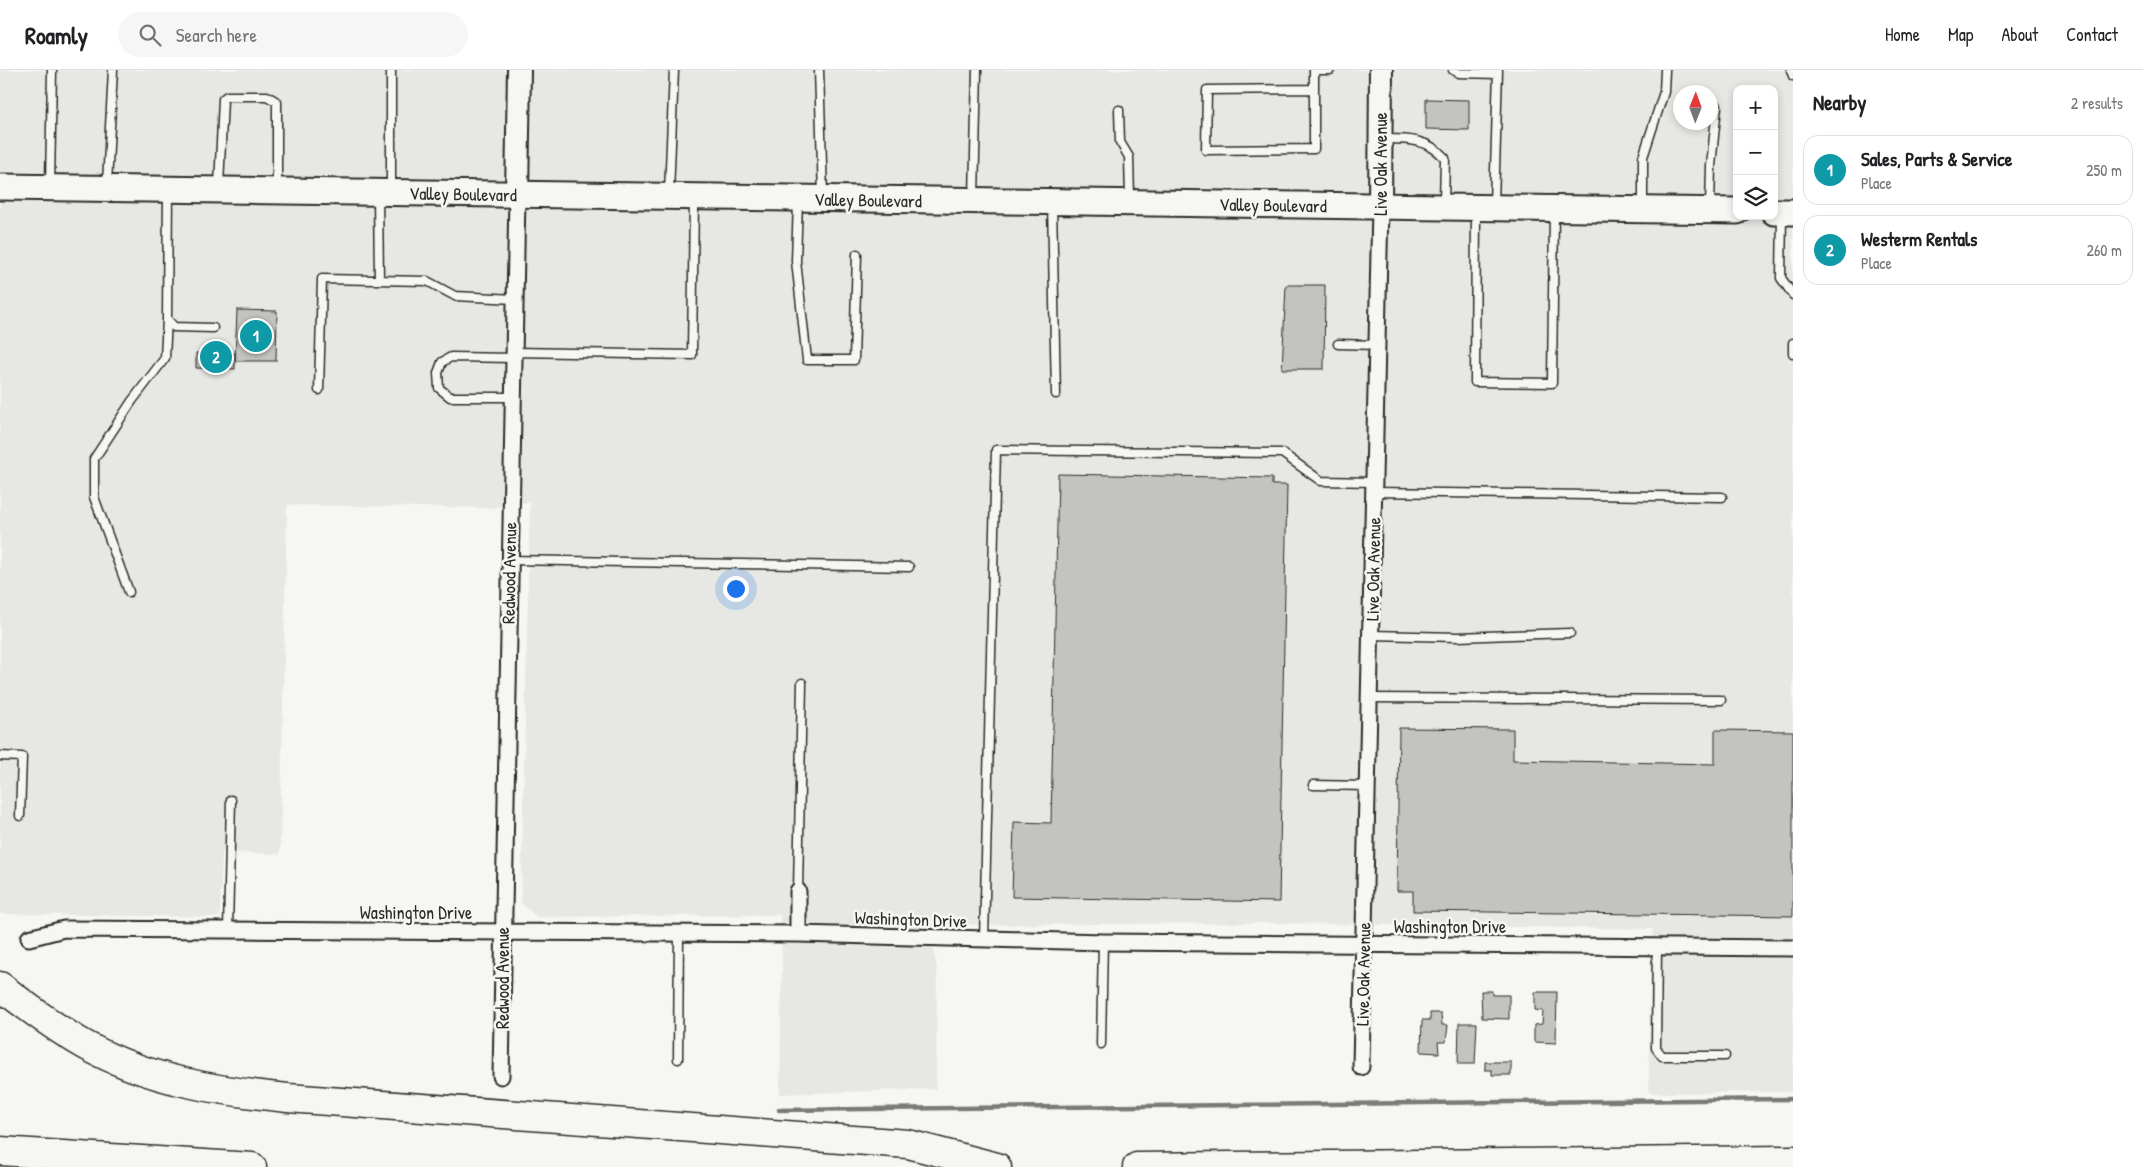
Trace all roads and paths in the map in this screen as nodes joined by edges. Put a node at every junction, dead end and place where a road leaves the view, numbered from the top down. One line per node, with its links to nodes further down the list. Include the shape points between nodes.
1 (52, 70): 21 (lane)
2 (113, 70): 22 (lane)
3 (391, 70): 26 (lane, via 391,144)
4 (520, 70): 27 (street, Redwood Avenue)
5 (674, 70): 28 (lane)
6 (819, 70): 31 (lane)
7 (977, 70): 32 (lane)
8 (1330, 70): 16 (lane, via 1314,70)
9 (1374, 70): 10 (lane)
10 (1380, 70): 19 (street, Live Oak Avenue)
11 (1453, 70): 14 (lane, via 1459,73)
12 (1665, 70): 39 (lane, via 1664,92 1643,157)
13 (1791, 70): 15 (lane)
14 (1498, 72): 37 (lane)
15 (1793, 76)
16 (1314, 89): 16 (lane, via 1314,149 1206,150 1207,90)
17 (1119, 110): 34 (lane, via 1120,142 1129,157)
18 (1714, 130): 40 (lane)
19 (1381, 139): 35 (street, Live Oak Avenue); 36 (lane, via 1407,138 1425,142 1438,150 1444,158)
20 (0, 187): 21 (main road, Valley Boulevard)
21 (50, 188): 22 (main road, Valley Boulevard)
22 (107, 189): 23 (main road, Valley Boulevard)
23 (168, 190): 24 (main road, Valley Boulevard); 47 (lane)
24 (218, 190): 25 (main road, Valley Boulevard); 25 (lane, via 223,99 227,96 267,96 277,102)
25 (277, 191): 26 (main road, Valley Boulevard)
26 (384, 193): 27 (main road, Valley Boulevard); 44 (lane)
27 (517, 195): 28 (main road, Valley Boulevard); 46 (street, Redwood Avenue)
28 (669, 197): 29 (main road, Valley Boulevard)
29 (694, 198): 30 (main road, Valley Boulevard); 53 (lane, via 692,355)
30 (798, 199): 31 (main road, Valley Boulevard); 43 (lane, via 796,261 807,360 854,360)
31 (823, 199): 32 (main road, Valley Boulevard)
32 (974, 201): 33 (main road, Valley Boulevard)
33 (1052, 202): 34 (main road, Valley Boulevard); 55 (lane)
34 (1130, 204): 35 (main road, Valley Boulevard)
35 (1380, 206): 36 (main road, Valley Boulevard); 51 (street, Live Oak Avenue)
36 (1444, 207): 37 (main road, Valley Boulevard)
37 (1485, 208): 38 (main road, Valley Boulevard); 38 (lane, via 1475,382 1552,383)
38 (1554, 209): 39 (main road, Valley Boulevard)
39 (1643, 209): 40 (main road, Valley Boulevard)
40 (1710, 211): 41 (main road, Valley Boulevard)
41 (1733, 211)
42 (1783, 212): 45 (lane, via 1781,278)
43 (858, 254)
44 (379, 280): 46 (lane, via 427,281 455,296); 54 (lane, via 322,279)
45 (1793, 295)
46 (515, 299): 53 (street, Redwood Avenue)
47 (167, 319): 48 (lane, via 174,327); 61 (lane, via 165,358 94,459 94,496)
48 (213, 328)
49 (1793, 343): 52 (lane)
50 (1338, 344): 51 (lane)
51 (1377, 345): 57 (street, Live Oak Avenue)
52 (1793, 353)
53 (514, 355): 56 (street, Redwood Avenue); 56 (lane, via 451,357 442,362 438,373 439,388 450,397)
54 (320, 390)
55 (1056, 394)
56 (513, 398): 59 (street, Redwood Avenue)
57 (1374, 487): 58 (lane); 63 (street, Live Oak Avenue); 78 (lane, via 1321,481 1282,453 996,450)
58 (1722, 497)
59 (509, 560): 60 (lane); 74 (street, Redwood Avenue)
60 (909, 567)
61 (129, 592)
62 (1570, 633): 63 (lane, via 1458,637)
63 (1372, 635): 65 (street, Live Oak Avenue)
64 (802, 683): 72 (lane)
65 (1370, 698): 66 (lane); 69 (street, Live Oak Avenue)
66 (1721, 700)
67 (0, 756): 71 (lane, via 22,758)
68 (1313, 785): 69 (lane)
69 (1367, 786): 80 (street, Live Oak Avenue)
70 (231, 800): 73 (lane)
71 (20, 816)
72 (798, 890): 76 (street)
73 (228, 930): 74 (street, Washington Drive); 77 (street, Washington Drive, via 64,929)
74 (502, 931): 75 (street, Washington Drive); 88 (street, Redwood Avenue)
75 (679, 933): 76 (street, Washington Drive); 86 (lane)
76 (798, 934): 78 (street, Washington Drive)
77 (29, 938)
78 (984, 940): 79 (street, Washington Drive)
79 (1103, 942): 80 (street, Washington Drive); 84 (lane)
80 (1364, 945): 81 (street, Washington Drive); 87 (street, Live Oak Avenue)
81 (1657, 946): 82 (street, Washington Drive); 85 (lane, via 1658,1053 1662,1056)
82 (1793, 948)
83 (0, 986): 92 (highway, via 59,1029 109,1057 149,1073 209,1089 288,1098 908,1144)
84 (1101, 1044)
85 (1725, 1056)
86 (678, 1059)
87 (1361, 1067)
88 (501, 1076)
89 (0, 1151): 91 (highway)
90 (1793, 1160): 93 (highway)
91 (252, 1167)
92 (997, 1167)
93 (1137, 1167)

